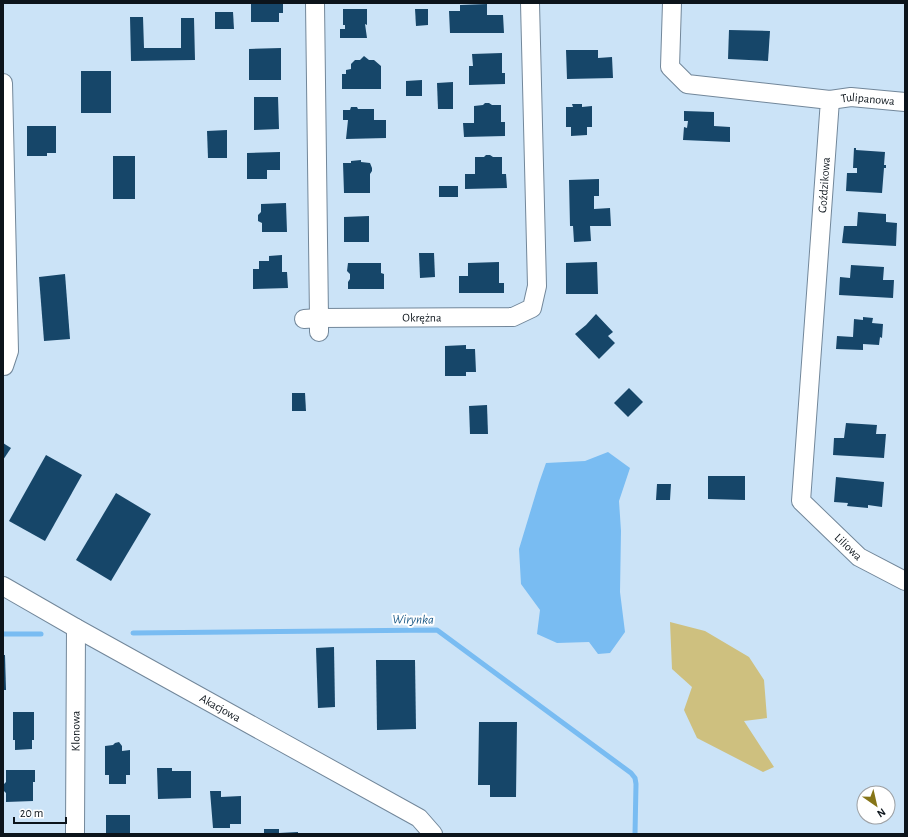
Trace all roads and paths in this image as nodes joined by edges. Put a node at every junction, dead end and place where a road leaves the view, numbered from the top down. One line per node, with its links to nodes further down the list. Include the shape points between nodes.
1 (315, 3): 2 (street, Okrężna, via 314,323 513,317 532,308 537,286)
2 (530, 3)
3 (672, 3): 5 (street, via 670,67 687,84)
4 (3, 83): 7 (street, via 9,351)
5 (830, 100): 6 (street, Tulipanowa, via 851,97); 8 (street, Goździkowa)
6 (905, 102)
7 (3, 366)
8 (801, 501): 9 (street, Liliowa, via 859,557)
9 (905, 581)
10 (3, 586): 11 (street, Akacjowa)
11 (76, 628): 12 (street, Klonowa); 13 (street, Akacjowa, via 419,818)
12 (75, 834)
13 (433, 834)

